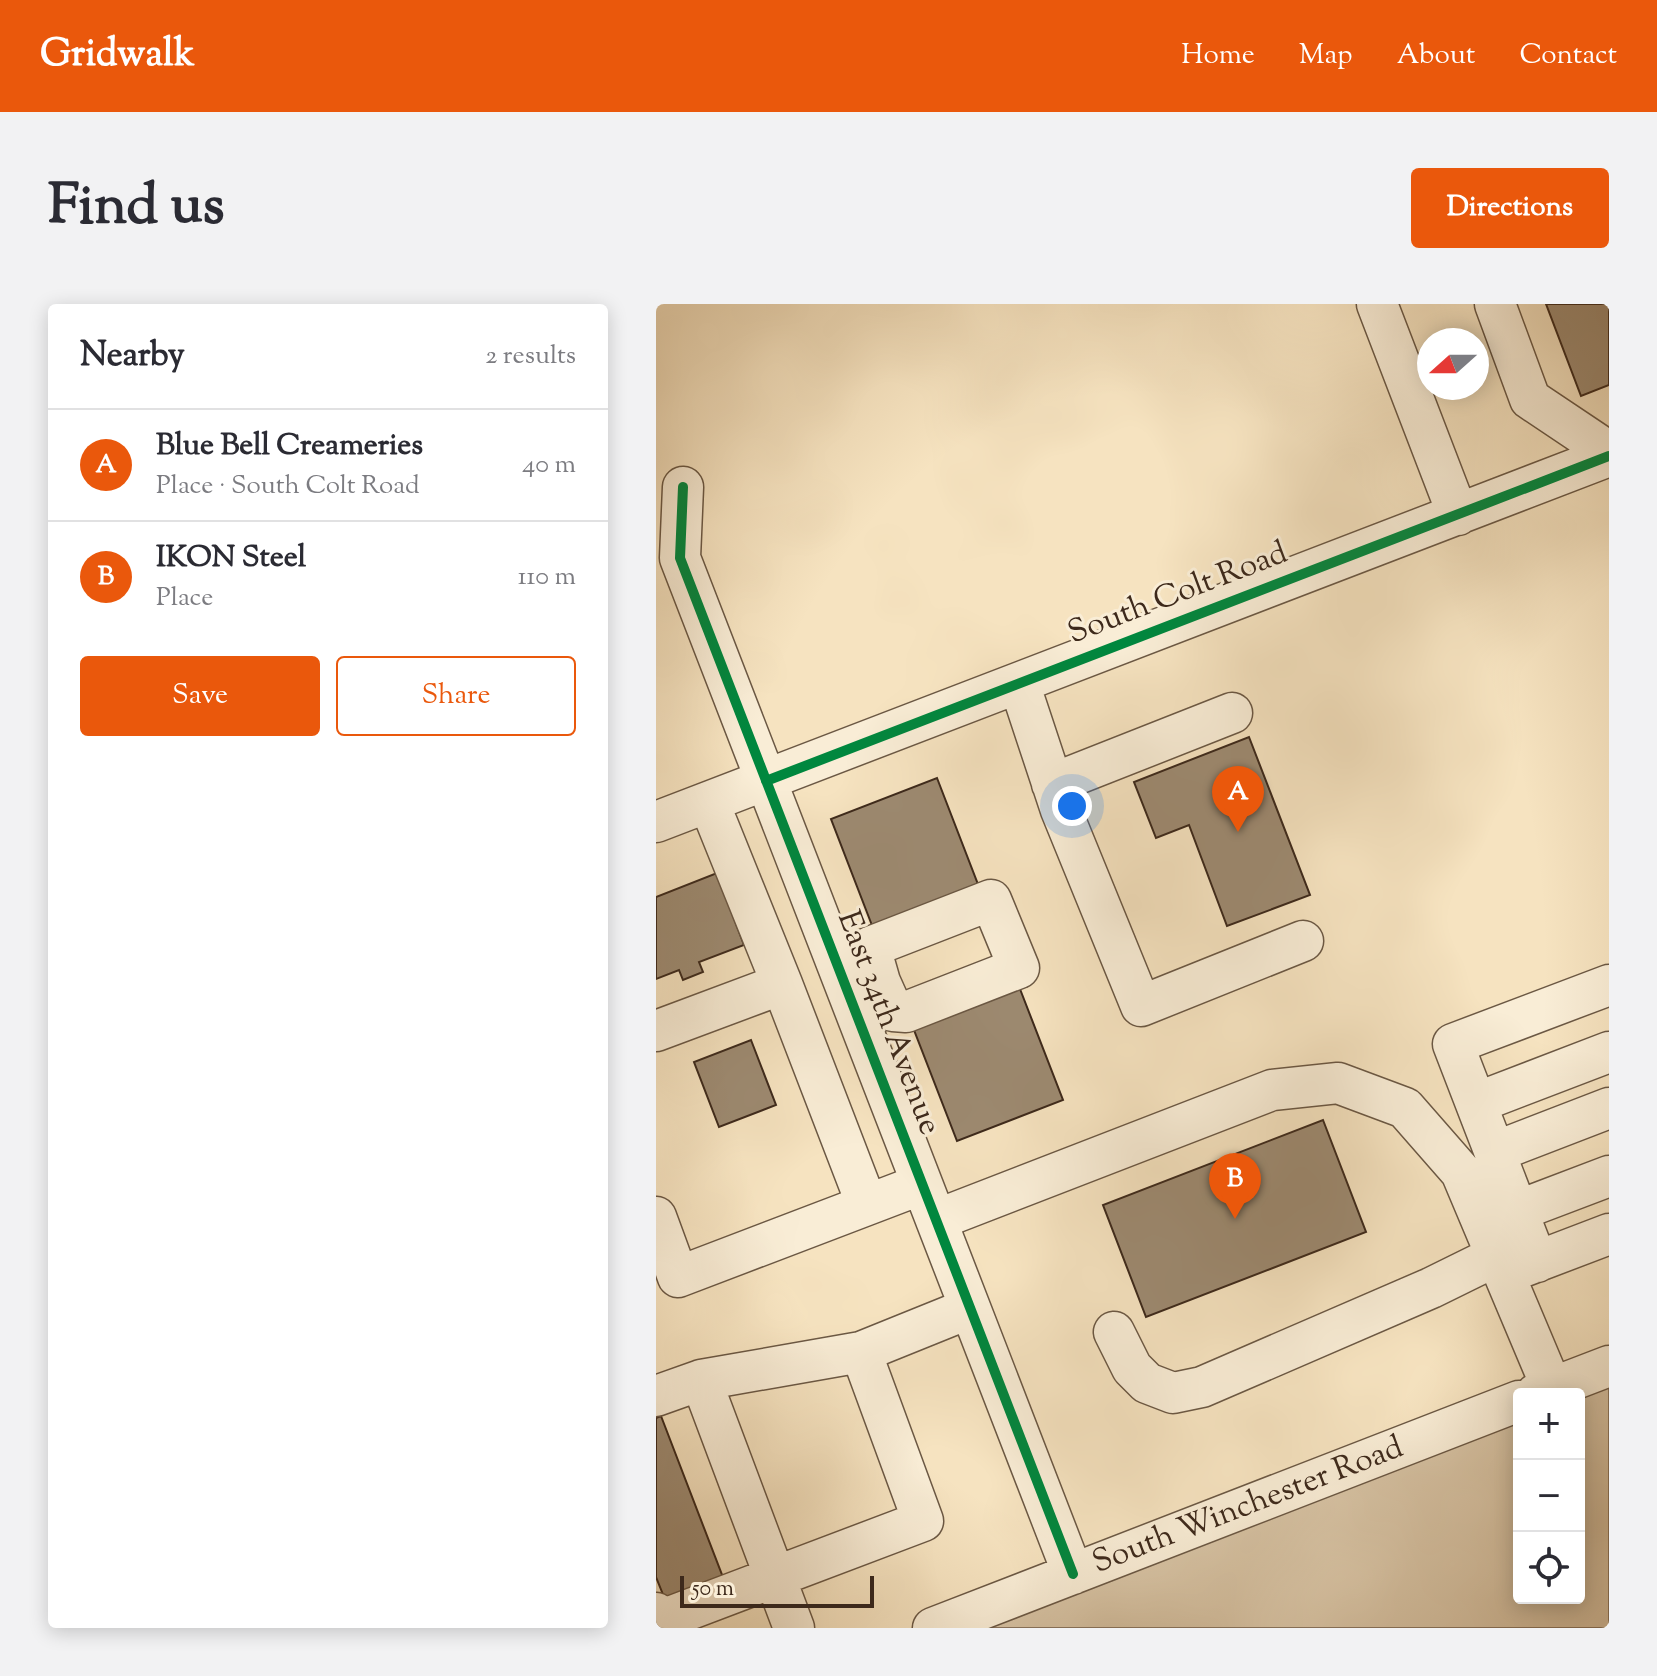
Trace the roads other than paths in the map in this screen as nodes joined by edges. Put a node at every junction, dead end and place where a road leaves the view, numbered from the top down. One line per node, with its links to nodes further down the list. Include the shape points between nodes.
1 (1377, 304): 5 (street)
2 (1495, 304): 3 (street, via 1530,399)
3 (1609, 454): 5 (street, South Colt Road)
4 (683, 487): 8 (street, East 34th Avenue, via 680,558)
5 (1458, 515): 6 (street, South Colt Road)
6 (1019, 683): 8 (street, South Colt Road); 9 (street)
7 (1232, 713): 9 (street)
8 (766, 781): 10 (street, South Colt Road); 21 (street, East 34th Avenue, via 865,988)
9 (1052, 784): 12 (street, via 1141,1006)
10 (709, 803): 11 (street, South Colt Road); 13 (street)
11 (656, 822)
12 (1303, 941)
13 (782, 984): 15 (street); 22 (street)
14 (1609, 985): 17 (street, via 1453,1044)
15 (656, 1031)
16 (1609, 1052): 17 (street)
17 (1476, 1103): 19 (street)
18 (1609, 1108): 19 (street)
19 (1495, 1152): 23 (street)
20 (1609, 1176): 23 (street)
21 (929, 1202): 22 (street); 26 (street, via 1272,1090 1338,1083 1405,1108 1461,1172); 28 (street, East 34th Avenue)
22 (867, 1205): 27 (street)
23 (1517, 1211): 26 (street)
24 (656, 1217): 27 (street)
25 (1609, 1234): 26 (street)
26 (1512, 1264): 29 (street, via 1431,1288 1202,1387 1173,1393 1147,1383 1132,1368); 33 (street)
27 (667, 1281)
28 (970, 1308): 30 (street); 37 (street, East 34th Avenue)
29 (1114, 1332)
30 (861, 1352): 32 (street); 38 (street, via 923,1521)
31 (1609, 1366): 34 (street, South Winchester Road)
32 (701, 1380): 35 (street); 38 (street)
33 (1535, 1388)
34 (1552, 1388)
35 (656, 1396)
36 (1513, 1403): 37 (street, South Winchester Road)
37 (1073, 1574): 41 (street, South Winchester Road)
38 (775, 1577): 39 (street, via 659,1621); 40 (street)
39 (656, 1613)
40 (794, 1628)
41 (933, 1628)

